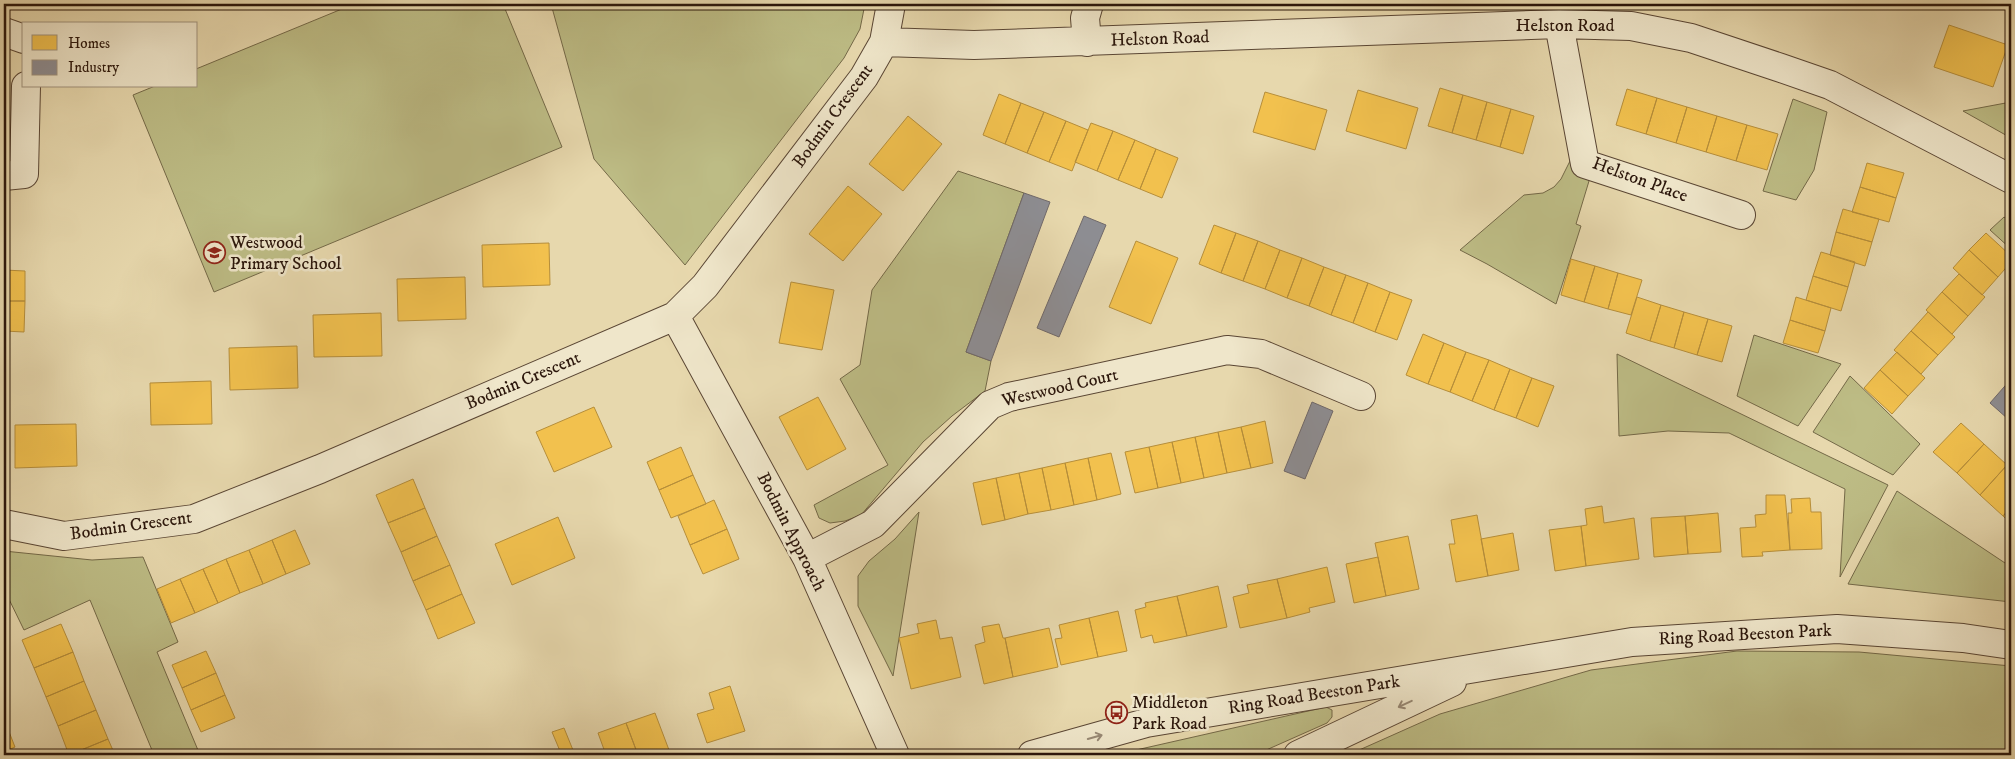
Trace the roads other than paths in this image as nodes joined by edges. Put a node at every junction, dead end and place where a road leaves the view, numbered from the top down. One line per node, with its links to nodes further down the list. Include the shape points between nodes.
1 (891, 4): 6 (street, Bodmin Crescent)
2 (1089, 4): 7 (street, Helston Road, via 1085,18)
3 (1559, 24): 7 (street, Helston Road); 10 (street, Helston Road, via 1640,27 1691,38 1830,84); 11 (street, Helston Place, via 1585,164)
4 (4, 32): 5 (street)
5 (22, 37)
6 (884, 42): 7 (street, Helston Road, via 974,45); 12 (street, Bodmin Crescent, via 853,93 705,286)
7 (1087, 42)
8 (26, 88): 9 (street, via 24,174)
9 (4, 176)
10 (2011, 179)
11 (1741, 215)
12 (675, 316): 14 (street, Bodmin Crescent, via 329,465 194,519 64,536); 15 (street, Bodmin Approach)
13 (1361, 396): 15 (street, Westwood Court, via 1261,354 1227,350 1009,397 990,405 873,524)
14 (4, 524)
15 (807, 558): 18 (street, Bodmin Approach)
16 (2011, 645): 17 (street, Ring Road Beeston Park, via 1953,637 1798,630 1632,642)
17 (1480, 668): 19 (street, Ring Road Beeston Park, one-way to 17, via 1146,723); 20 (street, Ring Road Beeston Park, one-way to 20)
18 (896, 755)
19 (1032, 755)
20 (1298, 755)

